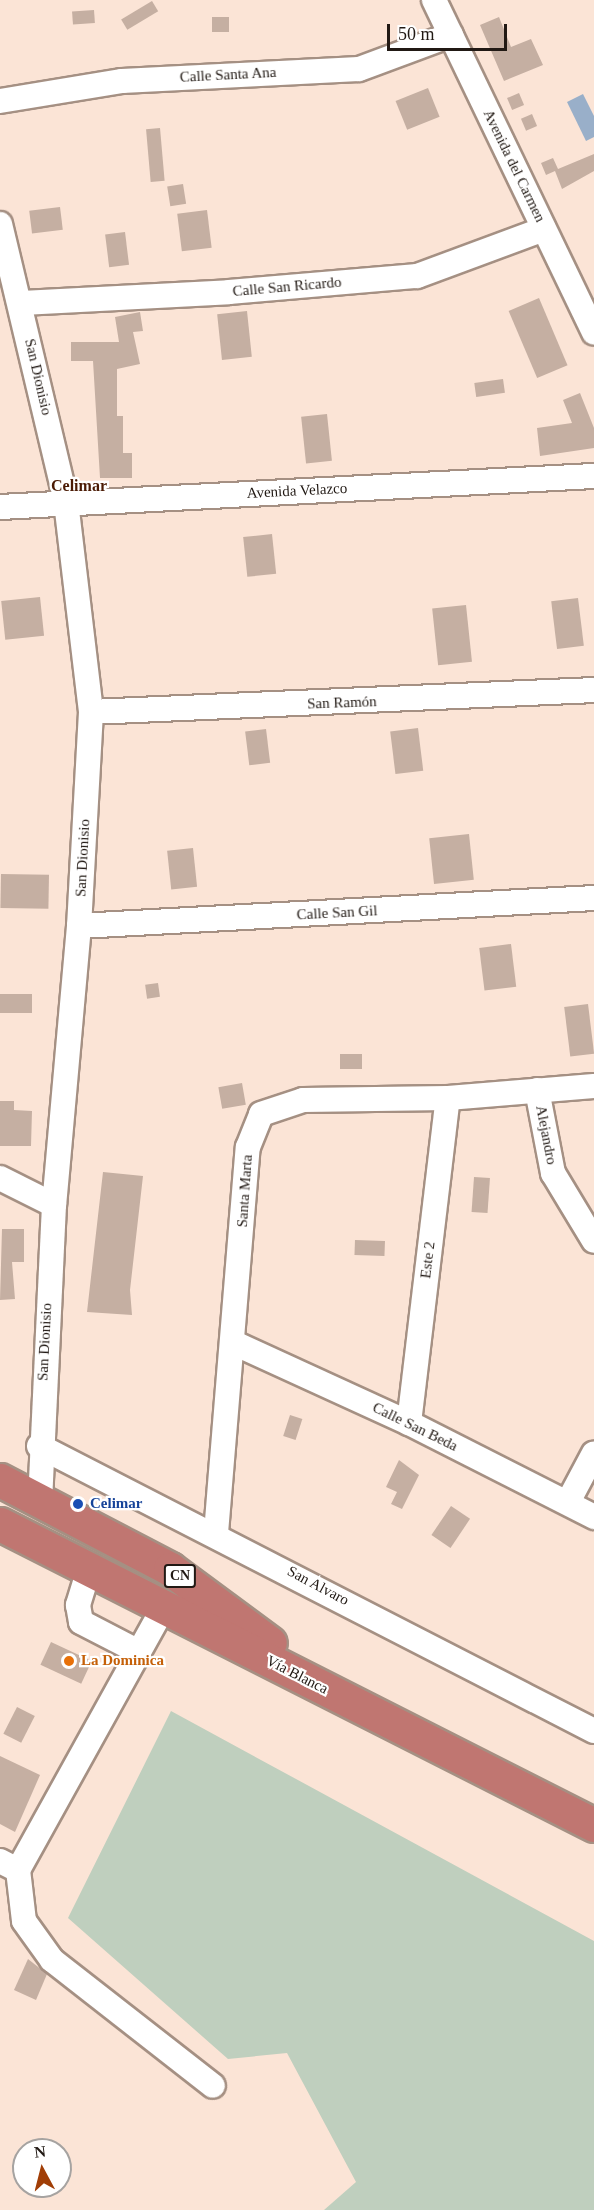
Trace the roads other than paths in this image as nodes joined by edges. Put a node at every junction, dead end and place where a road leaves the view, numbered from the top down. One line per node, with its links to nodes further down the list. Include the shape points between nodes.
1 (434, 0): 2 (street, Avenida del Carmen)
2 (451, 35): 3 (street, Calle Santa Ana, via 359,69 122,81); 5 (street, Avenida del Carmen)
3 (0, 101)
4 (0, 224): 6 (street, San Dionisio)
5 (544, 230): 6 (street, Calle San Ricardo, via 417,276 229,292); 7 (street, Avenida del Carmen)
6 (22, 303): 9 (street, San Dionisio)
7 (594, 333)
8 (594, 476): 9 (street, Avenida Velazco)
9 (66, 502): 10 (street, Avenida Velazco); 12 (street, San Dionisio)
10 (0, 507)
11 (594, 690): 12 (street, San Ramón)
12 (90, 712): 14 (street, San Dionisio)
13 (594, 898): 14 (street, Calle San Gil)
14 (79, 926): 19 (street, San Dionisio)
15 (594, 1086): 16 (street, Santa Marta)
16 (537, 1090): 17 (street, Santa Marta); 20 (street, Alejandro, via 553,1173)
17 (448, 1098): 21 (street, Santa Marta, via 303,1100 261,1114 248,1147); 22 (street, Este 2)
18 (0, 1178): 19 (street)
19 (54, 1205): 23 (street, San Dionisio)
20 (594, 1241)
21 (234, 1343): 22 (street, Calle San Beda); 30 (street, Santa Marta)
22 (409, 1423): 27 (street, Calle San Beda)
23 (39, 1446): 26 (street, San Dionisio); 30 (street, San Alvaro)
24 (594, 1453): 27 (street)
25 (0, 1480): 26 (highway, CN)
26 (40, 1499): 34 (highway, CN, via 170,1569)
27 (568, 1502): 28 (street, Calle San Beda)
28 (594, 1517)
29 (0, 1524): 31 (highway, Vía Blanca / CN)
30 (216, 1533): 35 (street, San Alvaro)
31 (89, 1569): 32 (highway, Vía Blanca / CN); 33 (street, via 78,1605 81,1622)
32 (164, 1607): 33 (street); 34 (highway, Vía Blanca / CN)
33 (139, 1652): 37 (street)
34 (344, 1698): 36 (highway, Vía Blanca / CN)
35 (594, 1731)
36 (594, 1825)
37 (9, 1866): 38 (street, via 24,1921 52,1960)
38 (213, 2086)

